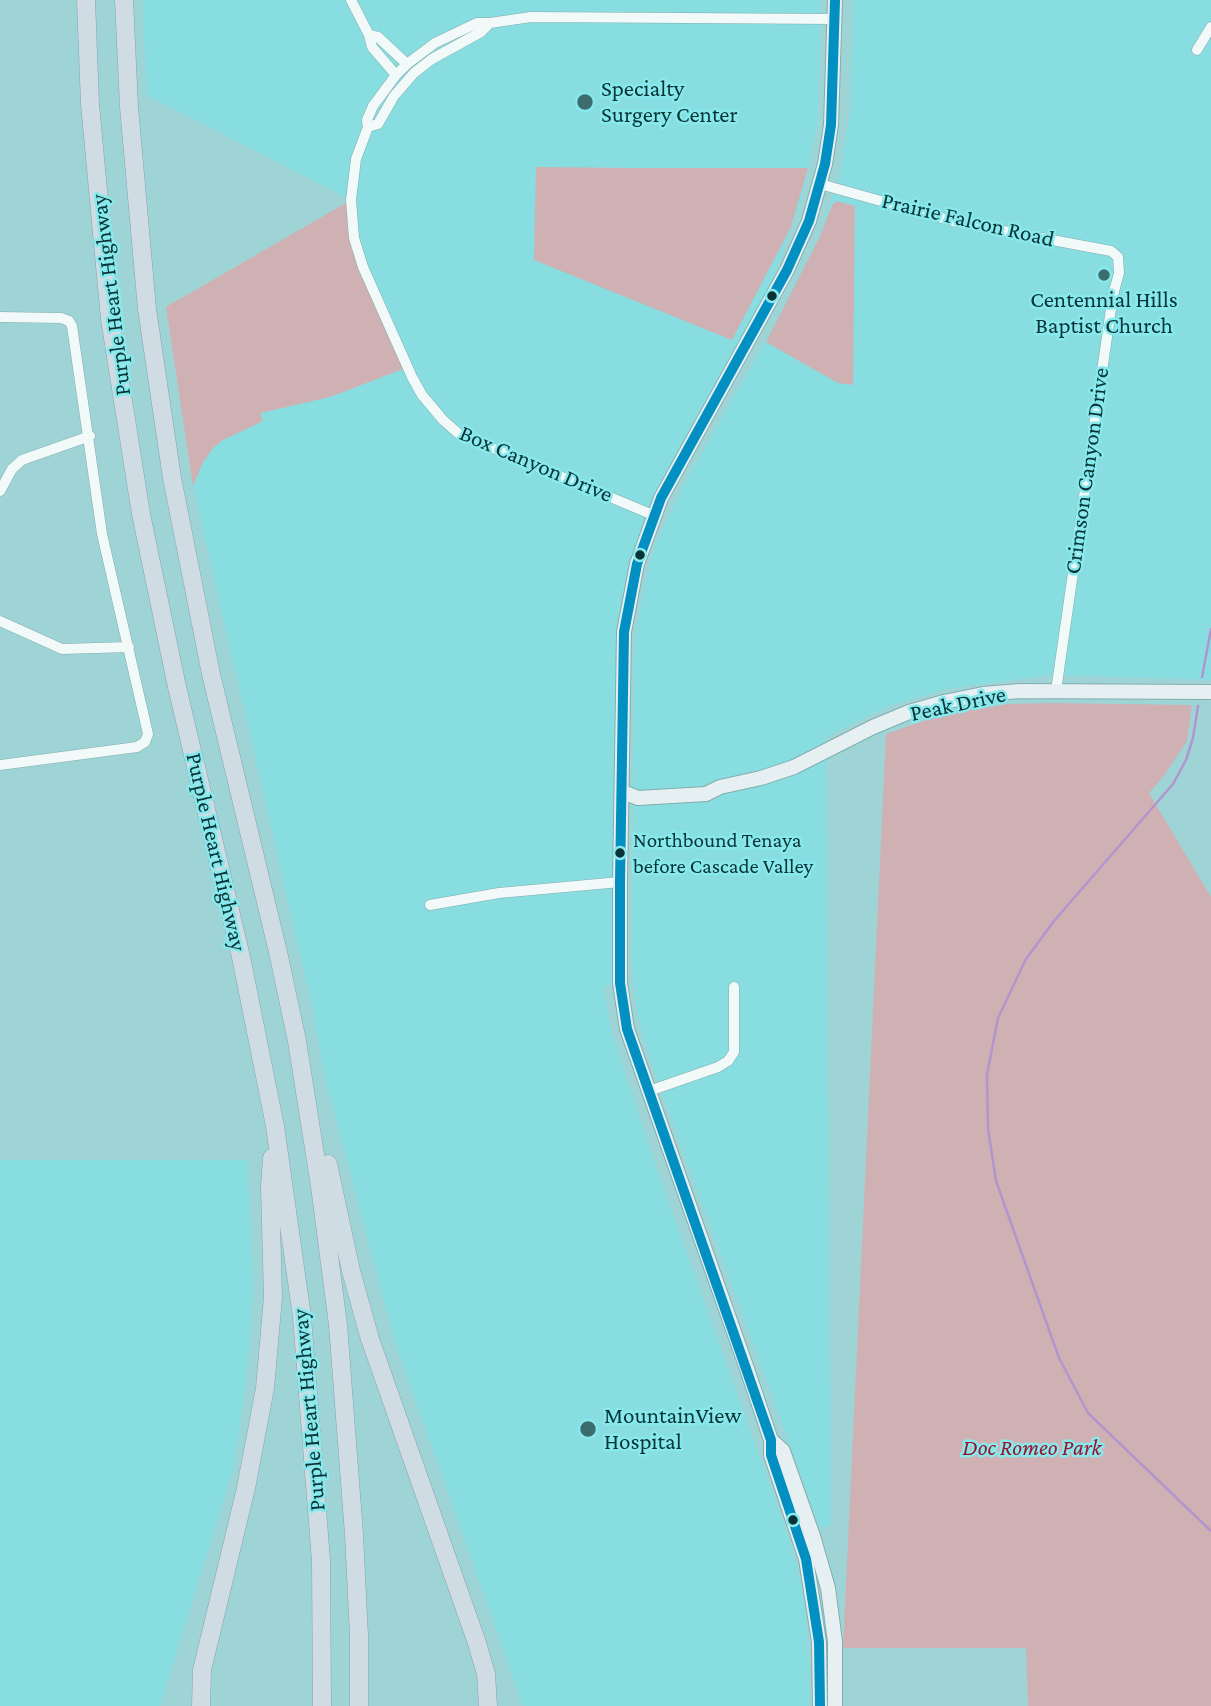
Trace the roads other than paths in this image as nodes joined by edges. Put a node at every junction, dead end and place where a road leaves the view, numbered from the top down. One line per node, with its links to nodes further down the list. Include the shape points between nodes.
1 (86, 0): 30 (highway, Purple Heart Highway, via 90,104 110,319 141,514)
2 (124, 0): 26 (highway, Purple Heart Highway, via 131,134 160,404 211,674)
3 (351, 0): 8 (street)
4 (835, 0): 5 (main road)
5 (835, 19): 6 (street, Box Canyon Drive, via 531,18); 13 (main road, via 831,125)
6 (490, 23): 10 (street, Box Canyon Drive, via 455,31); 12 (street, Box Canyon Drive, via 432,59 394,96 378,124)
7 (1211, 27): 9 (street)
8 (369, 35): 10 (street, via 378,37); 11 (street, via 372,47)
9 (1197, 50)
10 (407, 64): 11 (street, Box Canyon Drive)
11 (396, 75): 12 (street, Box Canyon Drive, via 373,106)
12 (369, 127): 18 (street, Box Canyon Drive, via 355,167 351,200 354,238 422,395 459,434)
13 (820, 184): 14 (street, Prairie Falcon Road, via 956,222); 18 (main road, via 787,270)
14 (1115, 253): 21 (street, Crimson Canyon Drive, via 1119,273)
15 (0, 317): 16 (street, via 69,321)
16 (90, 436): 17 (street, via 22,460); 20 (street, via 102,534)
17 (0, 491)
18 (653, 515): 24 (main road, via 637,564 624,632)
19 (0, 621): 20 (street, via 62,649)
20 (129, 648): 23 (street, via 148,729 142,745)
21 (1056, 691): 22 (main road, Peak Drive); 24 (main road, Peak Drive, via 983,694 931,705 888,720 783,771 720,787)
22 (1211, 692)
23 (0, 765)
24 (623, 792): 25 (main road)
25 (620, 882): 27 (street); 29 (main road, via 622,1008)
26 (264, 888): 32 (highway, Purple Heart Highway, via 320,1186 336,1312); 34 (highway, via 282,931 362,1314 477,1643)
27 (430, 905)
28 (734, 987): 29 (street, via 734,1052 728,1061)
29 (649, 1091): 31 (main road)
30 (275, 1126): 33 (highway, via 273,1297 265,1388); 37 (highway, Purple Heart Highway, via 302,1317 321,1561)
31 (771, 1440): 40 (main road, via 771,1455 810,1573 820,1642); 41 (main road, via 783,1451 828,1588 835,1642)
32 (359, 1636): 38 (highway, Purple Heart Highway); 39 (highway)
33 (202, 1670): 35 (highway); 36 (highway)
34 (489, 1703)
35 (190, 1706)
36 (201, 1706)
37 (323, 1706)
38 (359, 1706)
39 (369, 1706)
40 (820, 1706)
41 (835, 1706)

